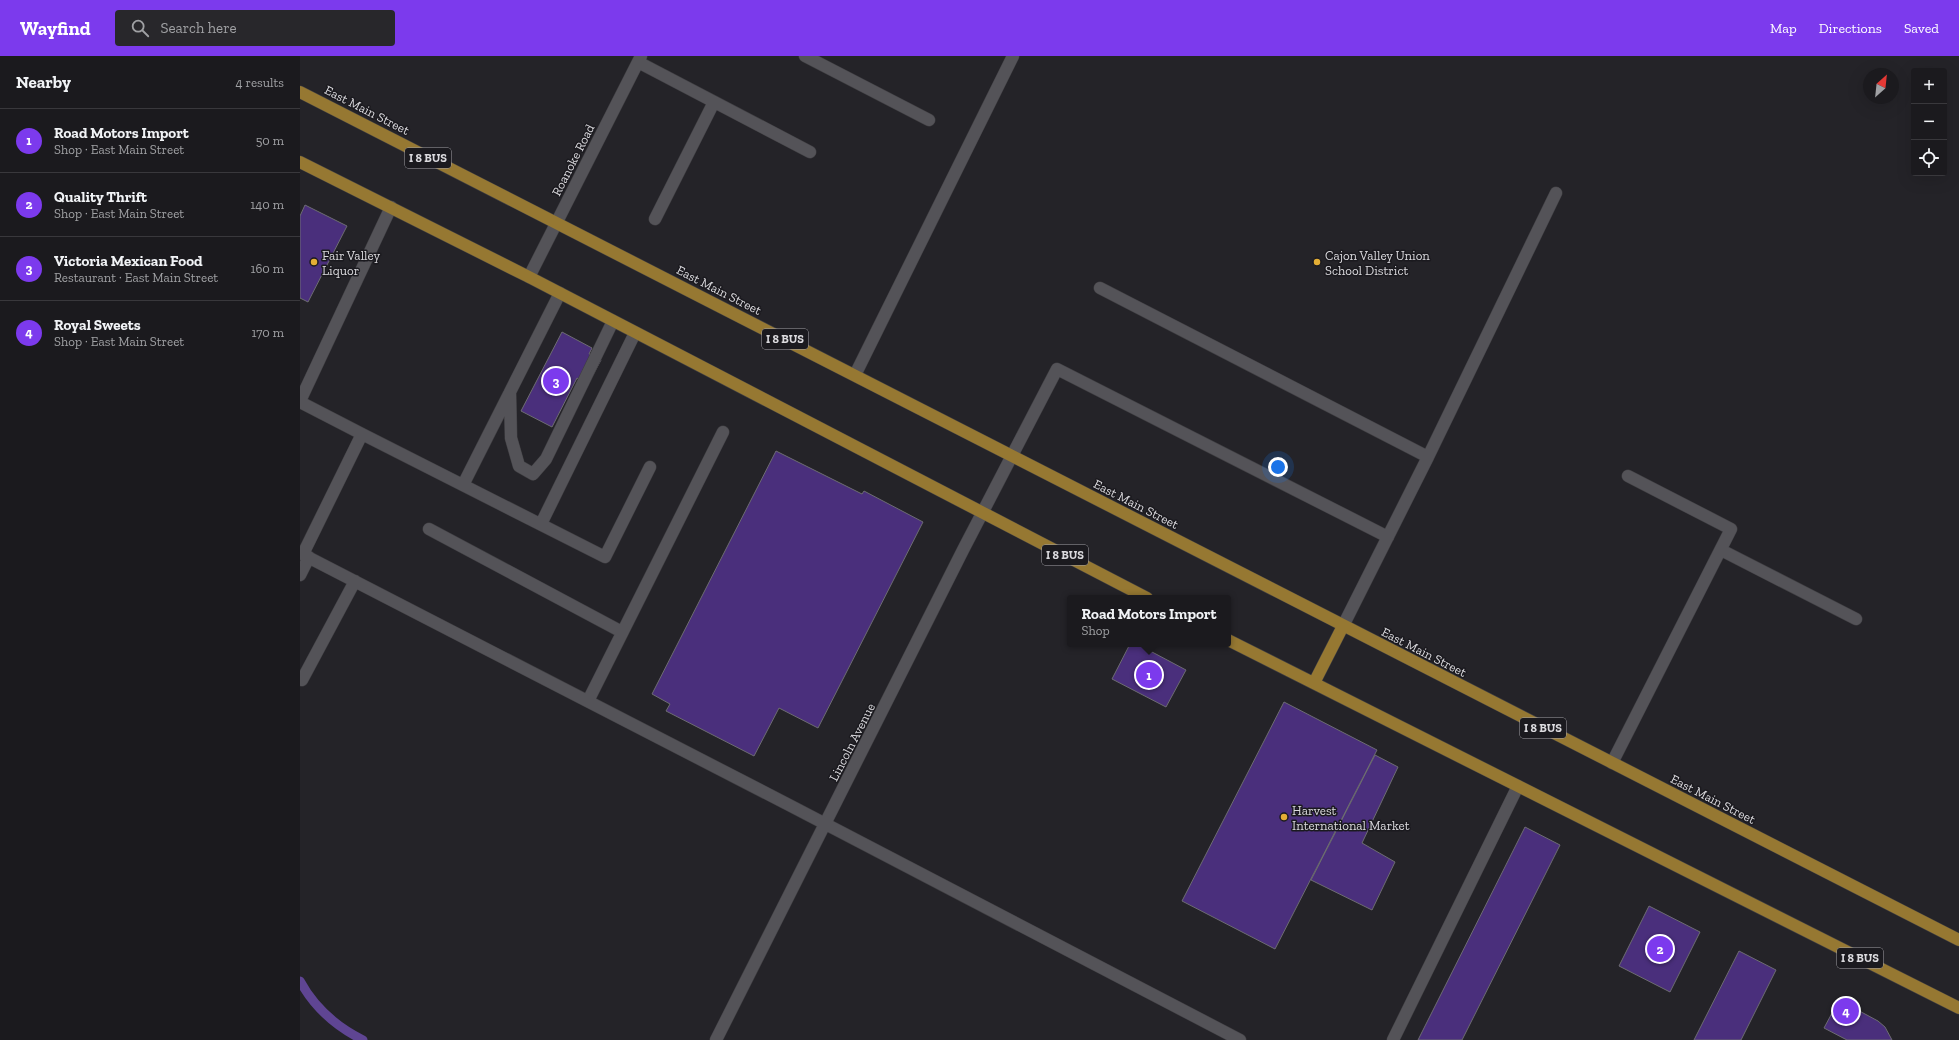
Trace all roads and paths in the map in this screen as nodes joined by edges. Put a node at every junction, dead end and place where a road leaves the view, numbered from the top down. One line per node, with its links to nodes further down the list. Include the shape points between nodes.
1 (805, 56): 6 (street)
2 (1013, 56): 18 (street)
3 (639, 59): 5 (street); 12 (street, Roanoke Road)
4 (300, 92): 12 (main road, East Main Street / I 8 BUS)
5 (714, 102): 7 (street); 11 (street)
6 (929, 120)
7 (810, 152)
8 (300, 162): 10 (main road, I 8 BUS)
9 (1556, 193): 24 (street)
10 (391, 207): 13 (main road, I 8 BUS); 20 (street)
11 (655, 219)
12 (557, 223): 13 (street, Roanoke Road); 18 (main road, East Main Street / I 8 BUS)
13 (529, 277): 15 (main road, I 8 BUS)
14 (1100, 288): 24 (street)
15 (560, 293): 16 (main road, I 8 BUS); 19 (street)
16 (613, 321): 17 (main road, I 8 BUS); 19 (street, via 546,459 533,474 520,466 511,438)
17 (635, 332): 28 (main road, I 8 BUS); 29 (street)
18 (855, 375): 23 (main road, East Main Street / I 8 BUS)
19 (510, 392): 27 (street)
20 (300, 402): 22 (street)
21 (723, 432): 39 (street)
22 (362, 434): 27 (street); 33 (street)
23 (1012, 456): 28 (street, Lincoln Avenue); 31 (street, Lincoln Avenue, via 1057,369); 38 (main road, East Main Street / I 8 BUS)
24 (1428, 457): 31 (street)
25 (650, 467): 29 (street, via 605,557)
26 (1628, 476): 32 (street, via 1731,530)
27 (463, 485): 29 (street)
28 (982, 513): 36 (main road, I 8 BUS); 46 (street, Lincoln Avenue)
29 (541, 524)
30 (429, 529): 39 (street)
31 (1388, 537): 38 (street)
32 (1721, 550): 37 (street); 44 (street)
33 (304, 555): 34 (street); 35 (street)
34 (300, 575)
35 (355, 581): 41 (street, via 302,680); 43 (street)
36 (1141, 595)
37 (1856, 619)
38 (1343, 626): 42 (main road); 44 (main road, East Main Street / I 8 BUS)
39 (622, 632): 43 (street)
40 (1231, 642): 42 (main road, I 8 BUS)
41 (300, 679)
42 (1314, 683): 45 (main road, I 8 BUS)
43 (588, 701): 46 (street)
44 (1612, 763): 47 (main road, East Main Street / I 8 BUS)
45 (1518, 786): 48 (main road, I 8 BUS); 51 (street)
46 (826, 824): 49 (street, Lincoln Avenue); 50 (street)
47 (1959, 940)
48 (1959, 1008)
49 (716, 1040)
50 (1240, 1040)
51 (1393, 1040)

